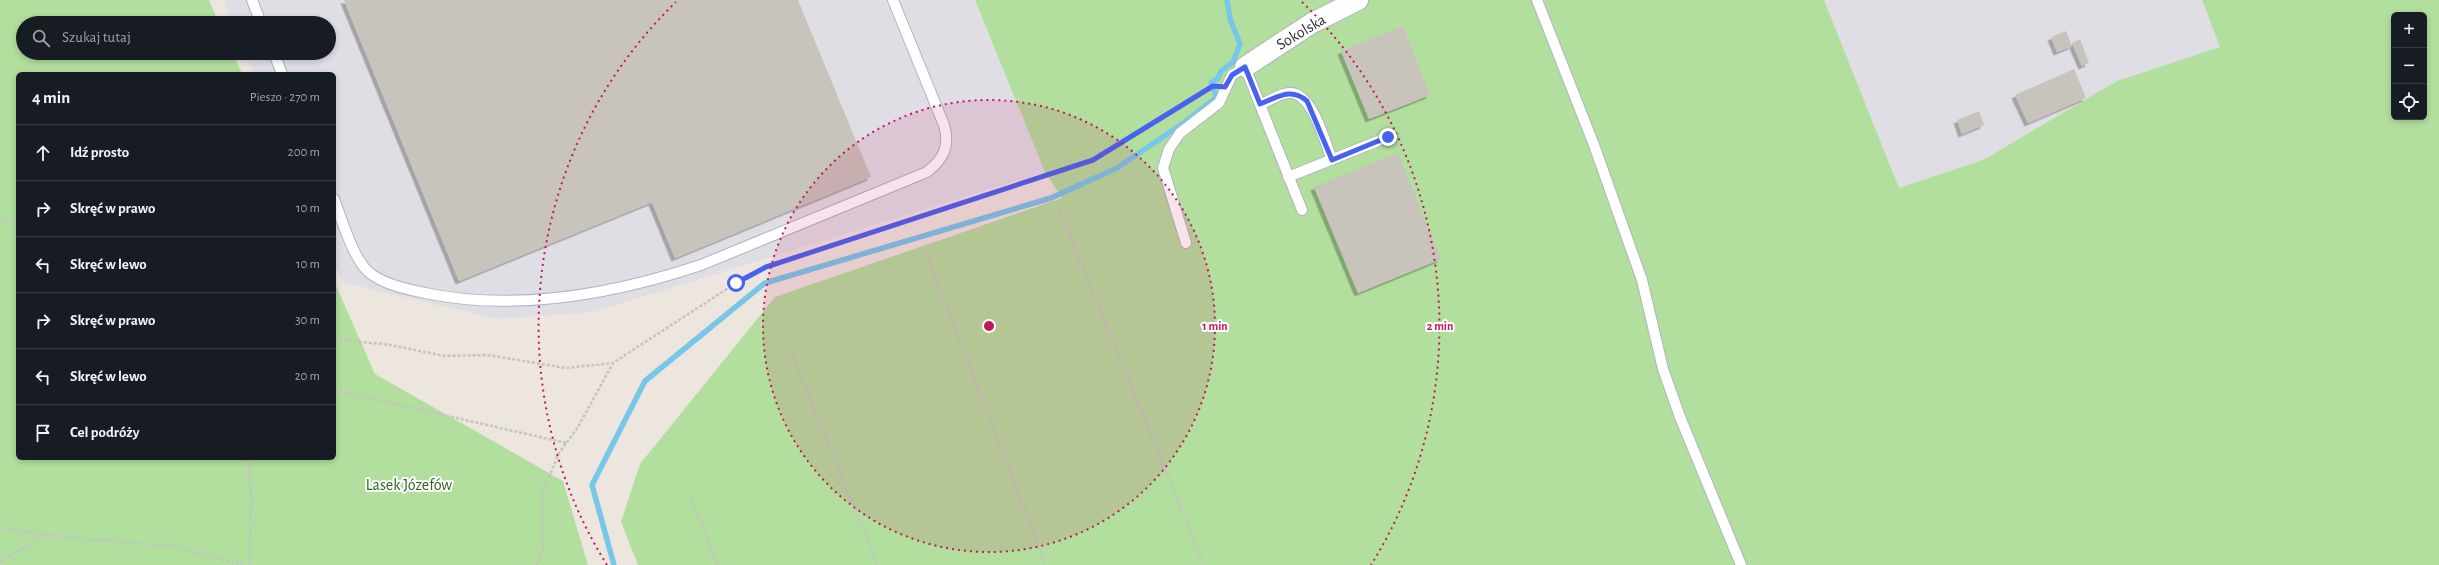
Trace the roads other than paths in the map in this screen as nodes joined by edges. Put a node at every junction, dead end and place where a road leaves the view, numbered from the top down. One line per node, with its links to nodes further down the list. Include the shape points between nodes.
1 (252, 0): 5 (lane)
2 (893, 0): 13 (lane, via 944,125 947,137 939,163 927,172 674,274 572,297 458,300 384,282 370,274 360,262)
3 (1358, 0): 7 (street, Sokolska, via 1312,23)
4 (1537, 0): 16 (lane, via 1594,144 1642,280 1663,369 1680,417)
5 (258, 16)
6 (277, 60): 8 (lane)
7 (1245, 67): 9 (lane); 15 (lane, via 1232,75 1219,103 1180,134 1169,149 1163,168)
8 (281, 72)
9 (1260, 104): 11 (lane, via 1289,93 1299,95 1312,108); 12 (lane)
10 (1388, 137): 11 (lane)
11 (1332, 160): 12 (lane)
12 (1288, 177): 14 (lane)
13 (336, 204)
14 (1302, 210)
15 (1186, 242)
16 (1741, 565)

